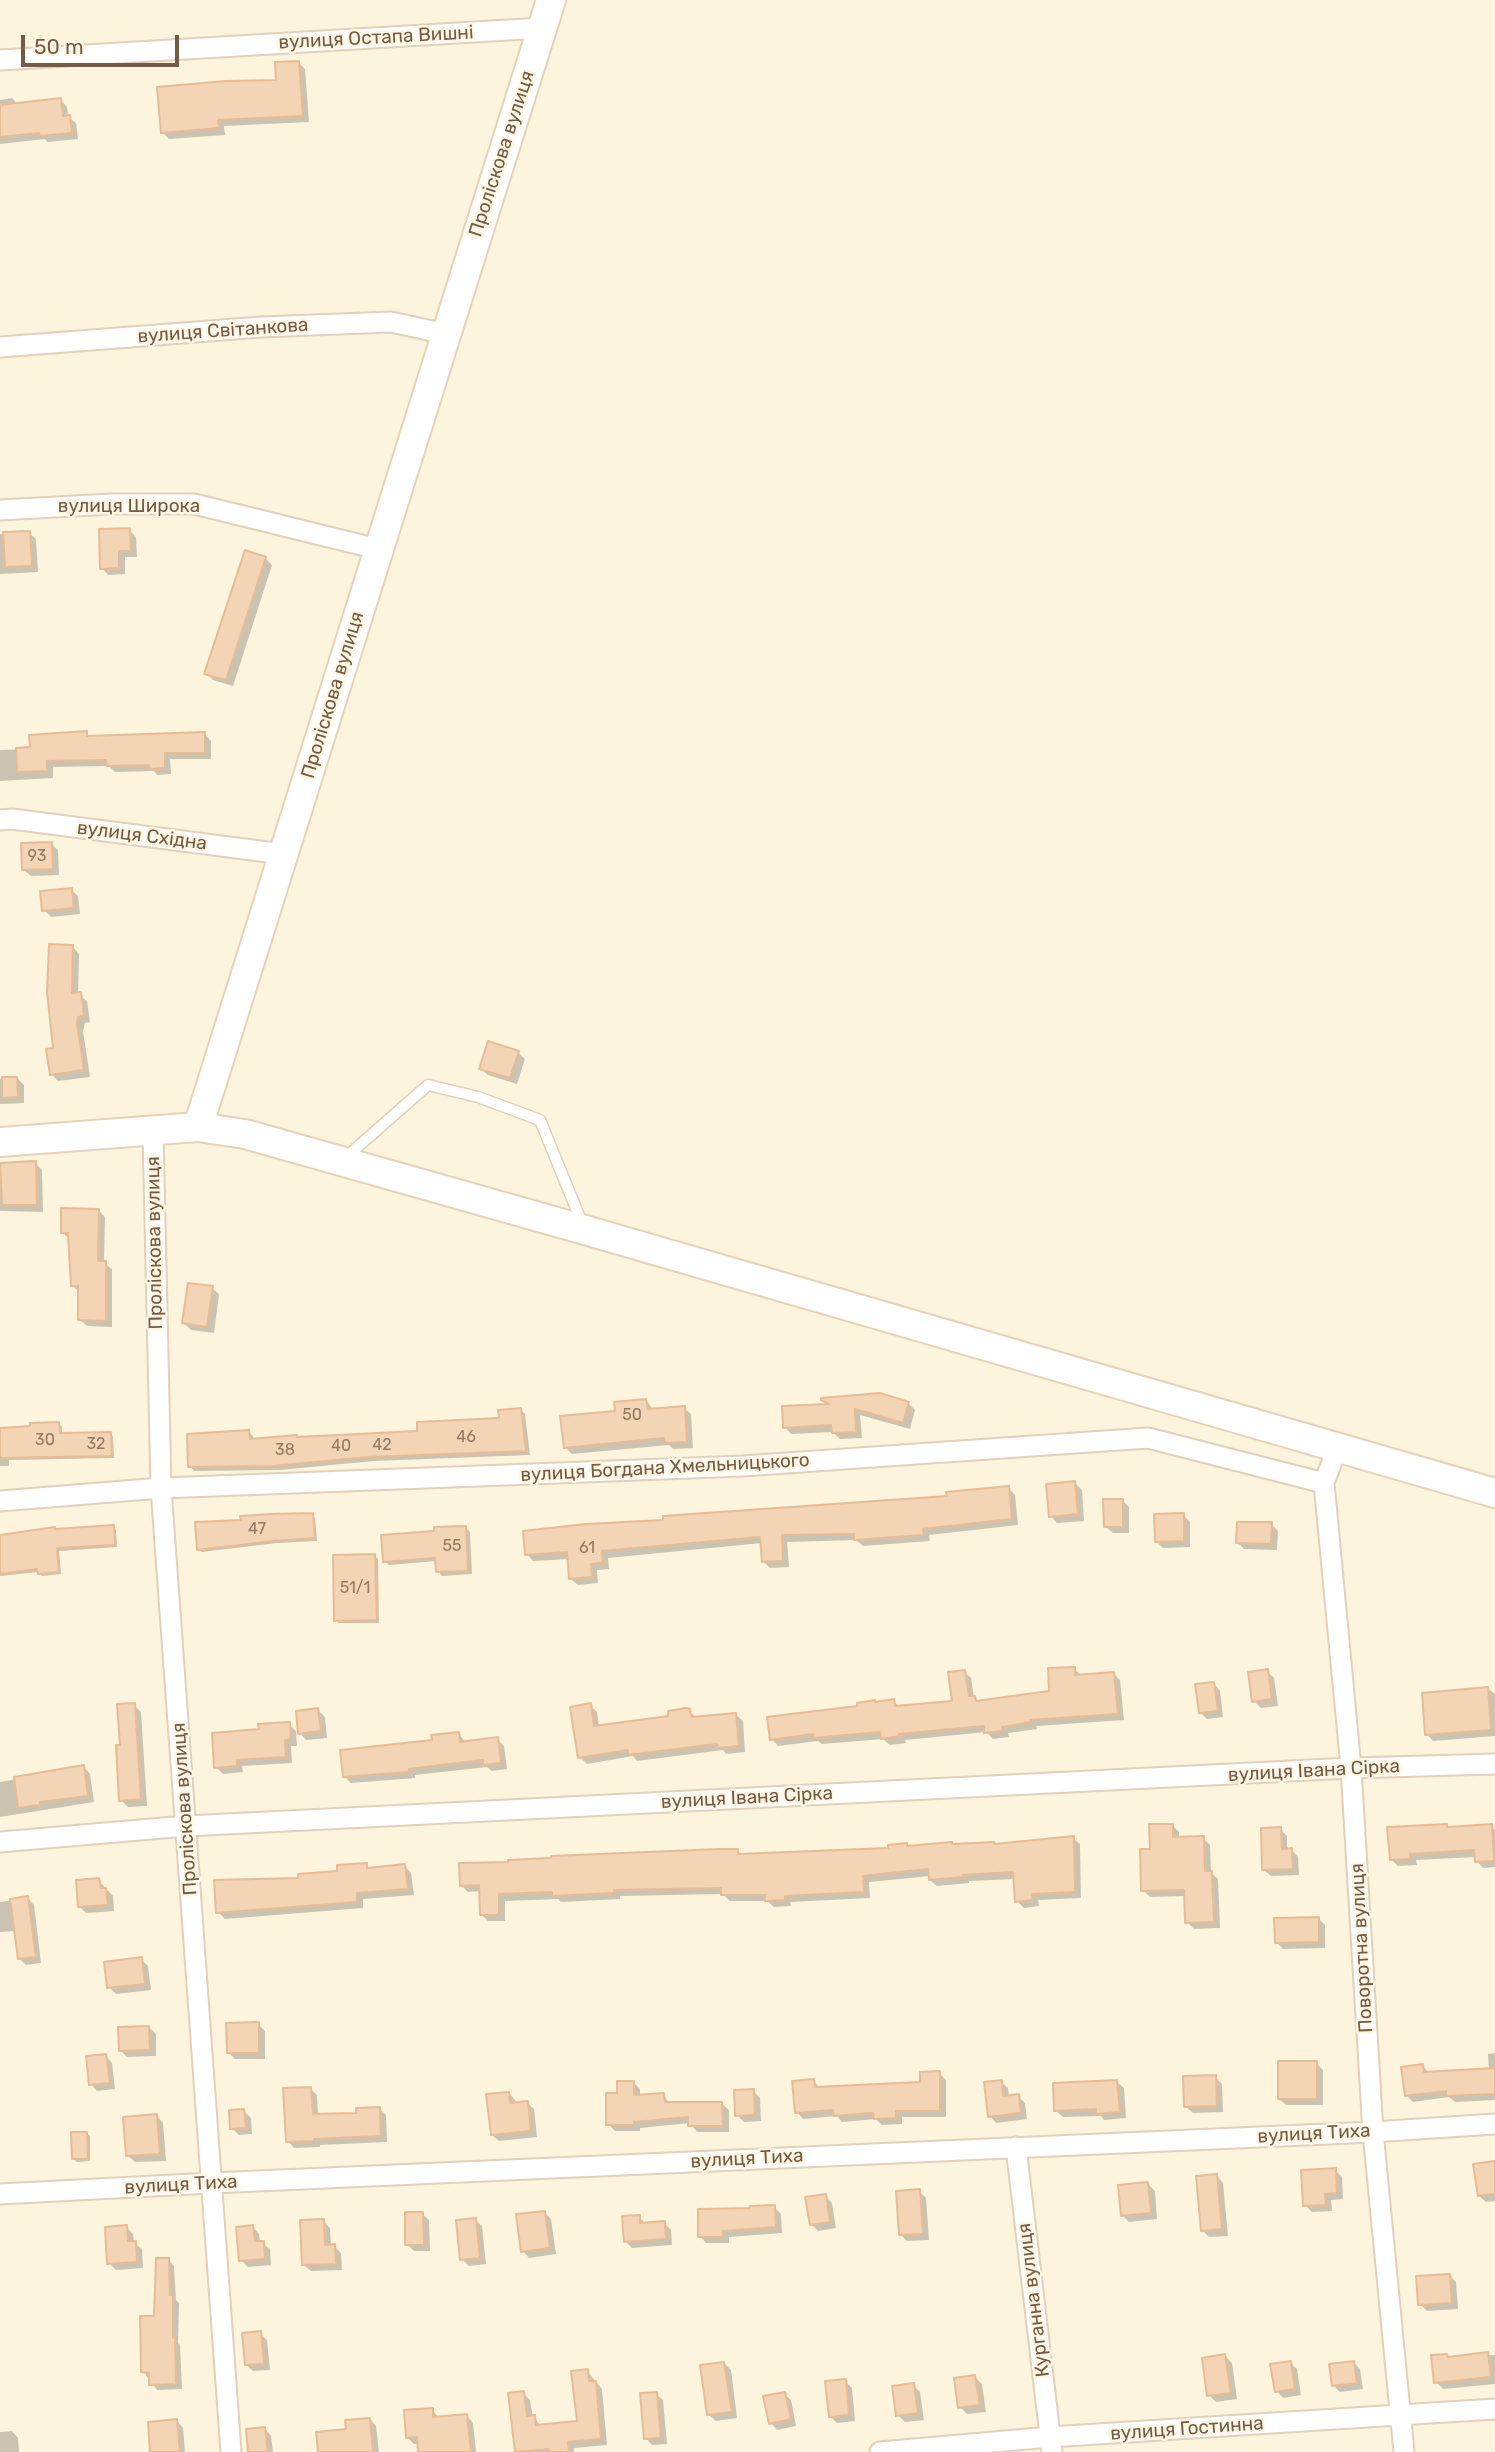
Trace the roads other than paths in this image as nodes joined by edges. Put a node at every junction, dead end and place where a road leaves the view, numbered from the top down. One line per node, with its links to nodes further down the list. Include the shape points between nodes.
1 (551, 0): 2 (street, Проліскова вулиця)
2 (542, 28): 3 (street, вулиця Остапа Вишні); 4 (street, Проліскова вулиця)
3 (0, 61)
4 (446, 334): 5 (street, вулиця Світанкова, via 391,322); 7 (street, Проліскова вулиця)
5 (0, 347)
6 (0, 510): 7 (street, вулиця Широка, via 194,504)
7 (378, 549): 9 (street, Проліскова вулиця)
8 (0, 820): 9 (street, вулиця Східна)
9 (283, 854): 10 (street, Проліскова вулиця)
10 (198, 1127): 11 (street, Проліскова вулиця); 13 (street, via 245,1134)
11 (153, 1131): 12 (street); 17 (street, Проліскова вулиця)
12 (0, 1142)
13 (342, 1161): 14 (street); 14 (lane, via 428,1085 478,1097 540,1120)
14 (585, 1230): 15 (street)
15 (1338, 1446): 16 (street, Поворотна вулиця); 18 (street)
16 (1324, 1483): 17 (street, вулиця Богдана Хмельницького, via 1148,1438 743,1466); 21 (street, Поворотна вулиця)
17 (161, 1488): 19 (street, вулиця Богдана Хмельницького); 22 (street, Проліскова вулиця)
18 (1495, 1493)
19 (0, 1500)
20 (1495, 1764): 21 (street, вулиця Івана Сірка)
21 (1351, 1768): 22 (street, вулиця Івана Сірка); 25 (street, Поворотна вулиця)
22 (186, 1826): 23 (street, вулиця Івана Сірка); 27 (street, Проліскова вулиця)
23 (0, 1842)
24 (1495, 2124): 25 (street, вулиця Тиха)
25 (1373, 2132): 26 (street, вулиця Тиха); 30 (street, Поворотна вулиця)
26 (1016, 2147): 27 (street, вулиця Тиха); 31 (street, Курганна вулиця)
27 (212, 2183): 28 (street, вулиця Тиха); 32 (street, Проліскова вулиця)
28 (0, 2194)
29 (1495, 2409): 30 (street, вулиця Гостинна)
30 (1401, 2415): 31 (street, вулиця Гостинна); 34 (street, Поворотна вулиця)
31 (1051, 2445): 33 (street, вулиця Гостинна)
32 (231, 2452)
33 (880, 2452)
34 (1404, 2452)

